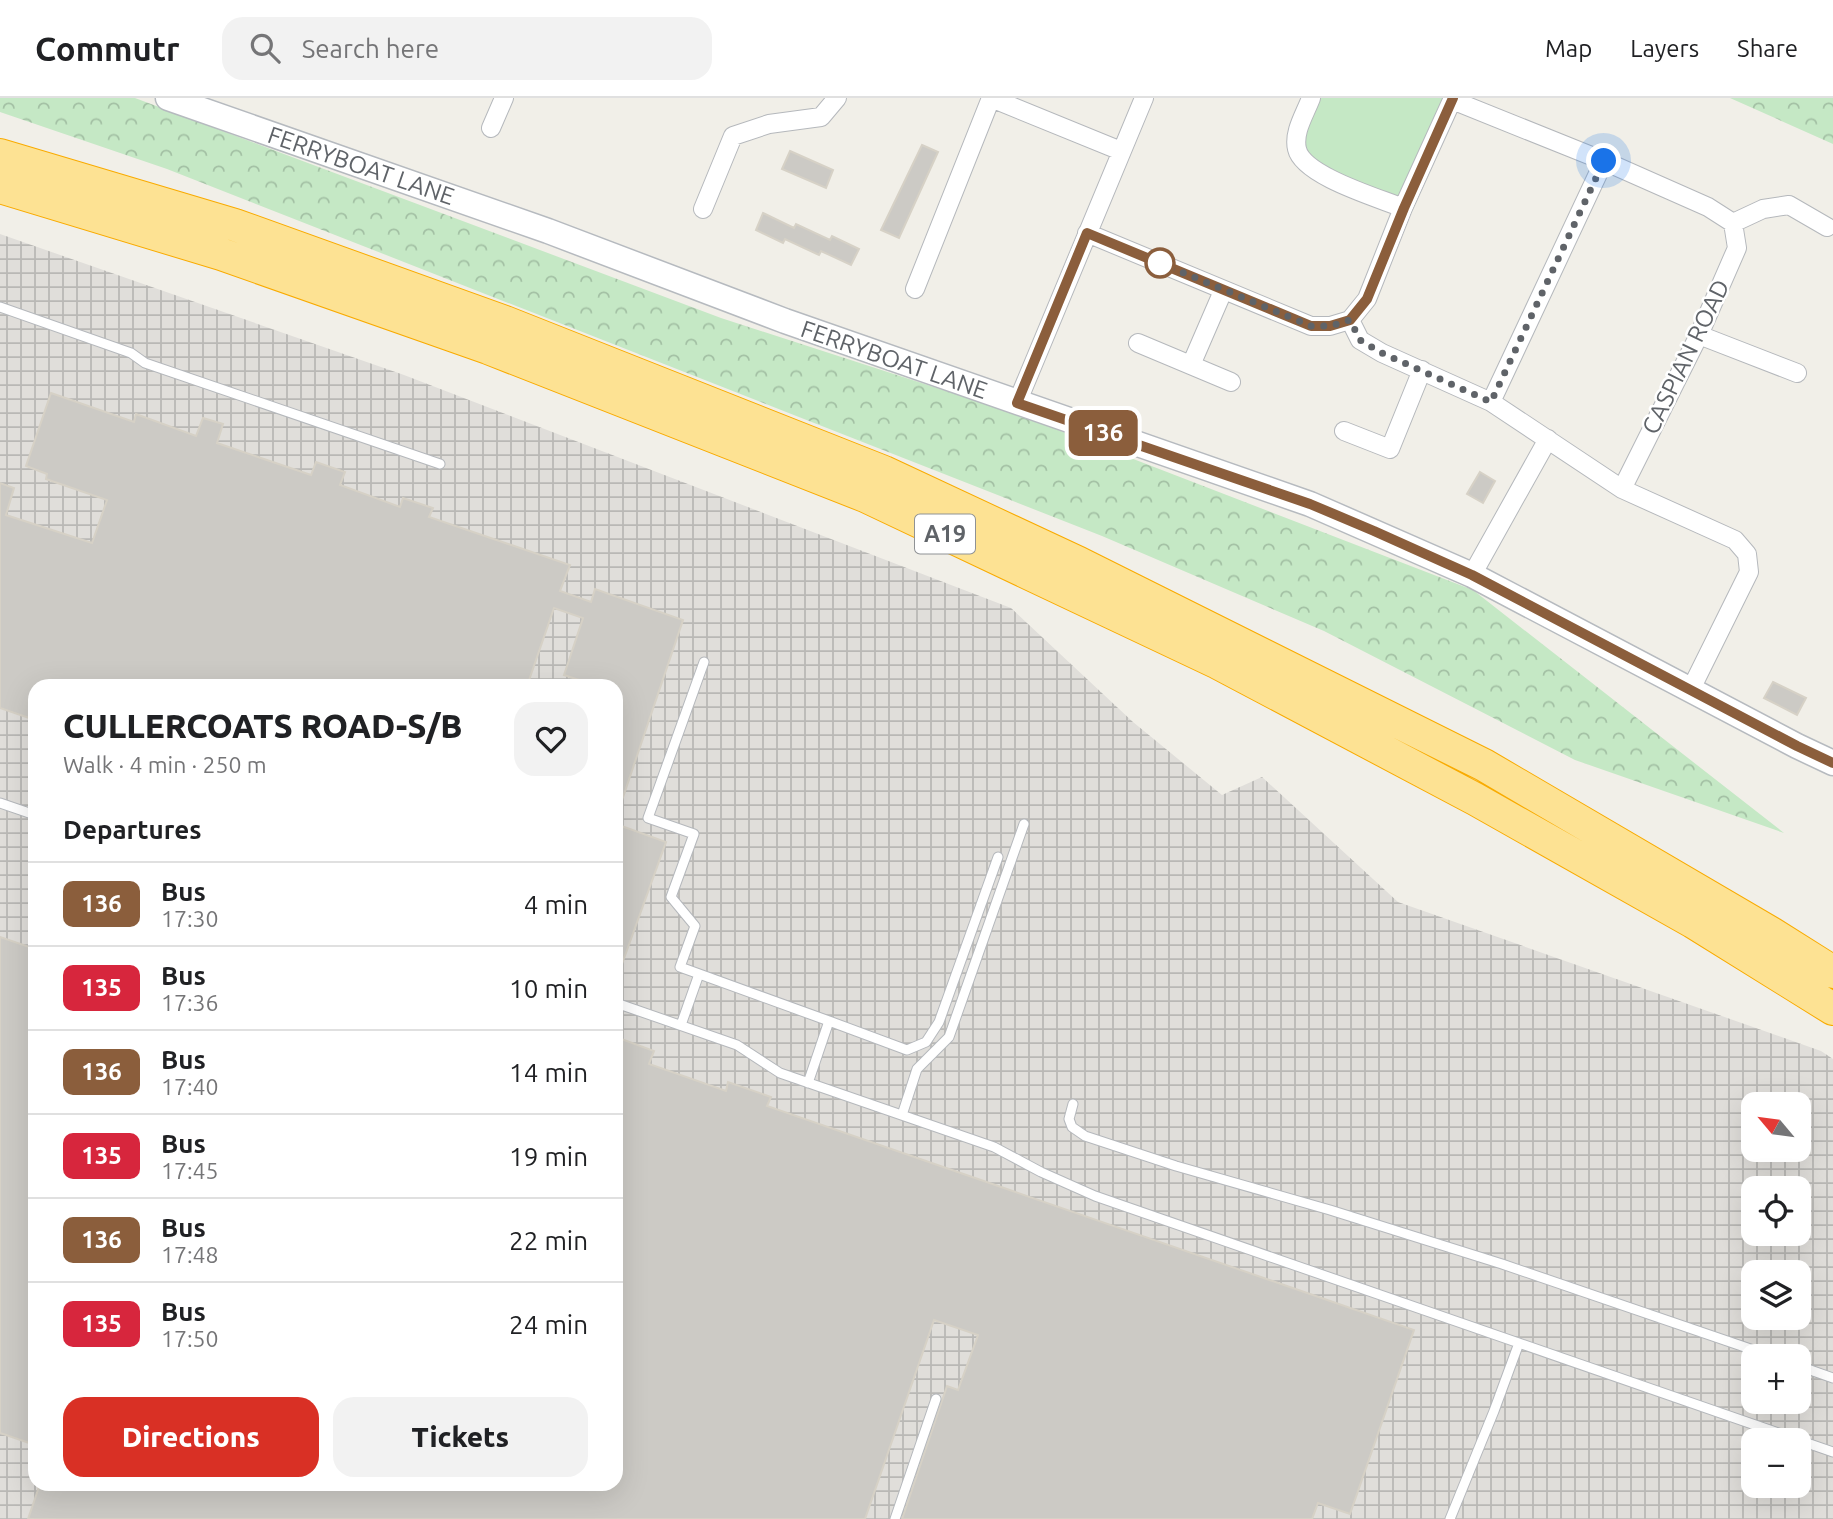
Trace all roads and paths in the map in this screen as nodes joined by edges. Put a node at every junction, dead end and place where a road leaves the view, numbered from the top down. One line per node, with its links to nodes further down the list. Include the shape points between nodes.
1 (168, 98): 29 (street, FERRYBOAT LANE)
2 (504, 98): 8 (street)
3 (837, 98): 14 (street, via 821,117 769,124 733,136)
4 (991, 98): 9 (street); 18 (street)
5 (1144, 98): 9 (street)
6 (1311, 98): 13 (street, via 1297,133 1300,157 1316,172)
7 (1452, 99): 11 (street); 13 (street)
8 (491, 128)
9 (1121, 151): 17 (street)
10 (0, 156): 42 (highway, A19, via 235,225 505,323 884,472 1079,563 1484,765)
11 (1604, 161): 15 (street, via 1708,207); 28 (street)
12 (0, 187): 45 (highway, A19, via 221,254 488,348 865,496 1218,663 1475,799 1693,922)
13 (1404, 208): 21 (street, via 1367,299)
14 (703, 209)
15 (1733, 223): 16 (street, via 1763,209 1789,205); 22 (street, CASPIAN ROAD, via 1737,248)
16 (1827, 227)
17 (1087, 233): 19 (street); 29 (street)
18 (915, 289)
19 (1223, 291): 21 (street, via 1311,326); 24 (street)
20 (0, 307): 32 (lane, via 131,353 145,363)
21 (1350, 320): 25 (street, via 1360,340)
22 (1699, 335): 26 (street); 33 (street, CASPIAN ROAD)
23 (1138, 343): 24 (street)
24 (1191, 365): 27 (street)
25 (1422, 370): 28 (street); 30 (street, via 1390,449)
26 (1797, 373)
27 (1231, 382)
28 (1491, 402): 31 (street)
29 (1017, 403): 34 (street, FERRYBOAT LANE, via 1310,504)
30 (1344, 430)
31 (1548, 439): 33 (street); 34 (street)
32 (440, 464)
33 (1622, 489): 36 (street, via 1735,540 1747,554 1749,572)
34 (1472, 575): 36 (street, FERRYBOAT LANE)
35 (704, 662): 43 (lane, via 648,818 694,834 671,897 695,926 680,967)
36 (1690, 691): 37 (street, FERRYBOAT LANE)
37 (1833, 763)
38 (0, 803): 39 (lane)
39 (28, 813)
40 (1024, 824): 50 (lane, via 949,1037 917,1069)
41 (998, 857): 46 (lane, via 939,1022 926,1042 907,1050)
42 (1833, 972)
43 (699, 974): 46 (lane); 47 (lane)
44 (623, 1005): 47 (lane)
45 (1833, 1009)
46 (829, 1021): 48 (lane)
47 (681, 1025): 48 (lane, via 737,1045 780,1073)
48 (808, 1083): 50 (lane)
49 (1073, 1104): 52 (lane, via 1069,1119 1085,1136 1502,1264)
50 (902, 1115): 51 (lane, via 994,1147 1095,1196)
51 (1519, 1343): 56 (lane); 58 (lane)
52 (1741, 1346)
53 (1811, 1370): 54 (lane)
54 (1833, 1378)
55 (936, 1399): 57 (lane)
56 (1833, 1452)
57 (895, 1519)
58 (1450, 1519)

